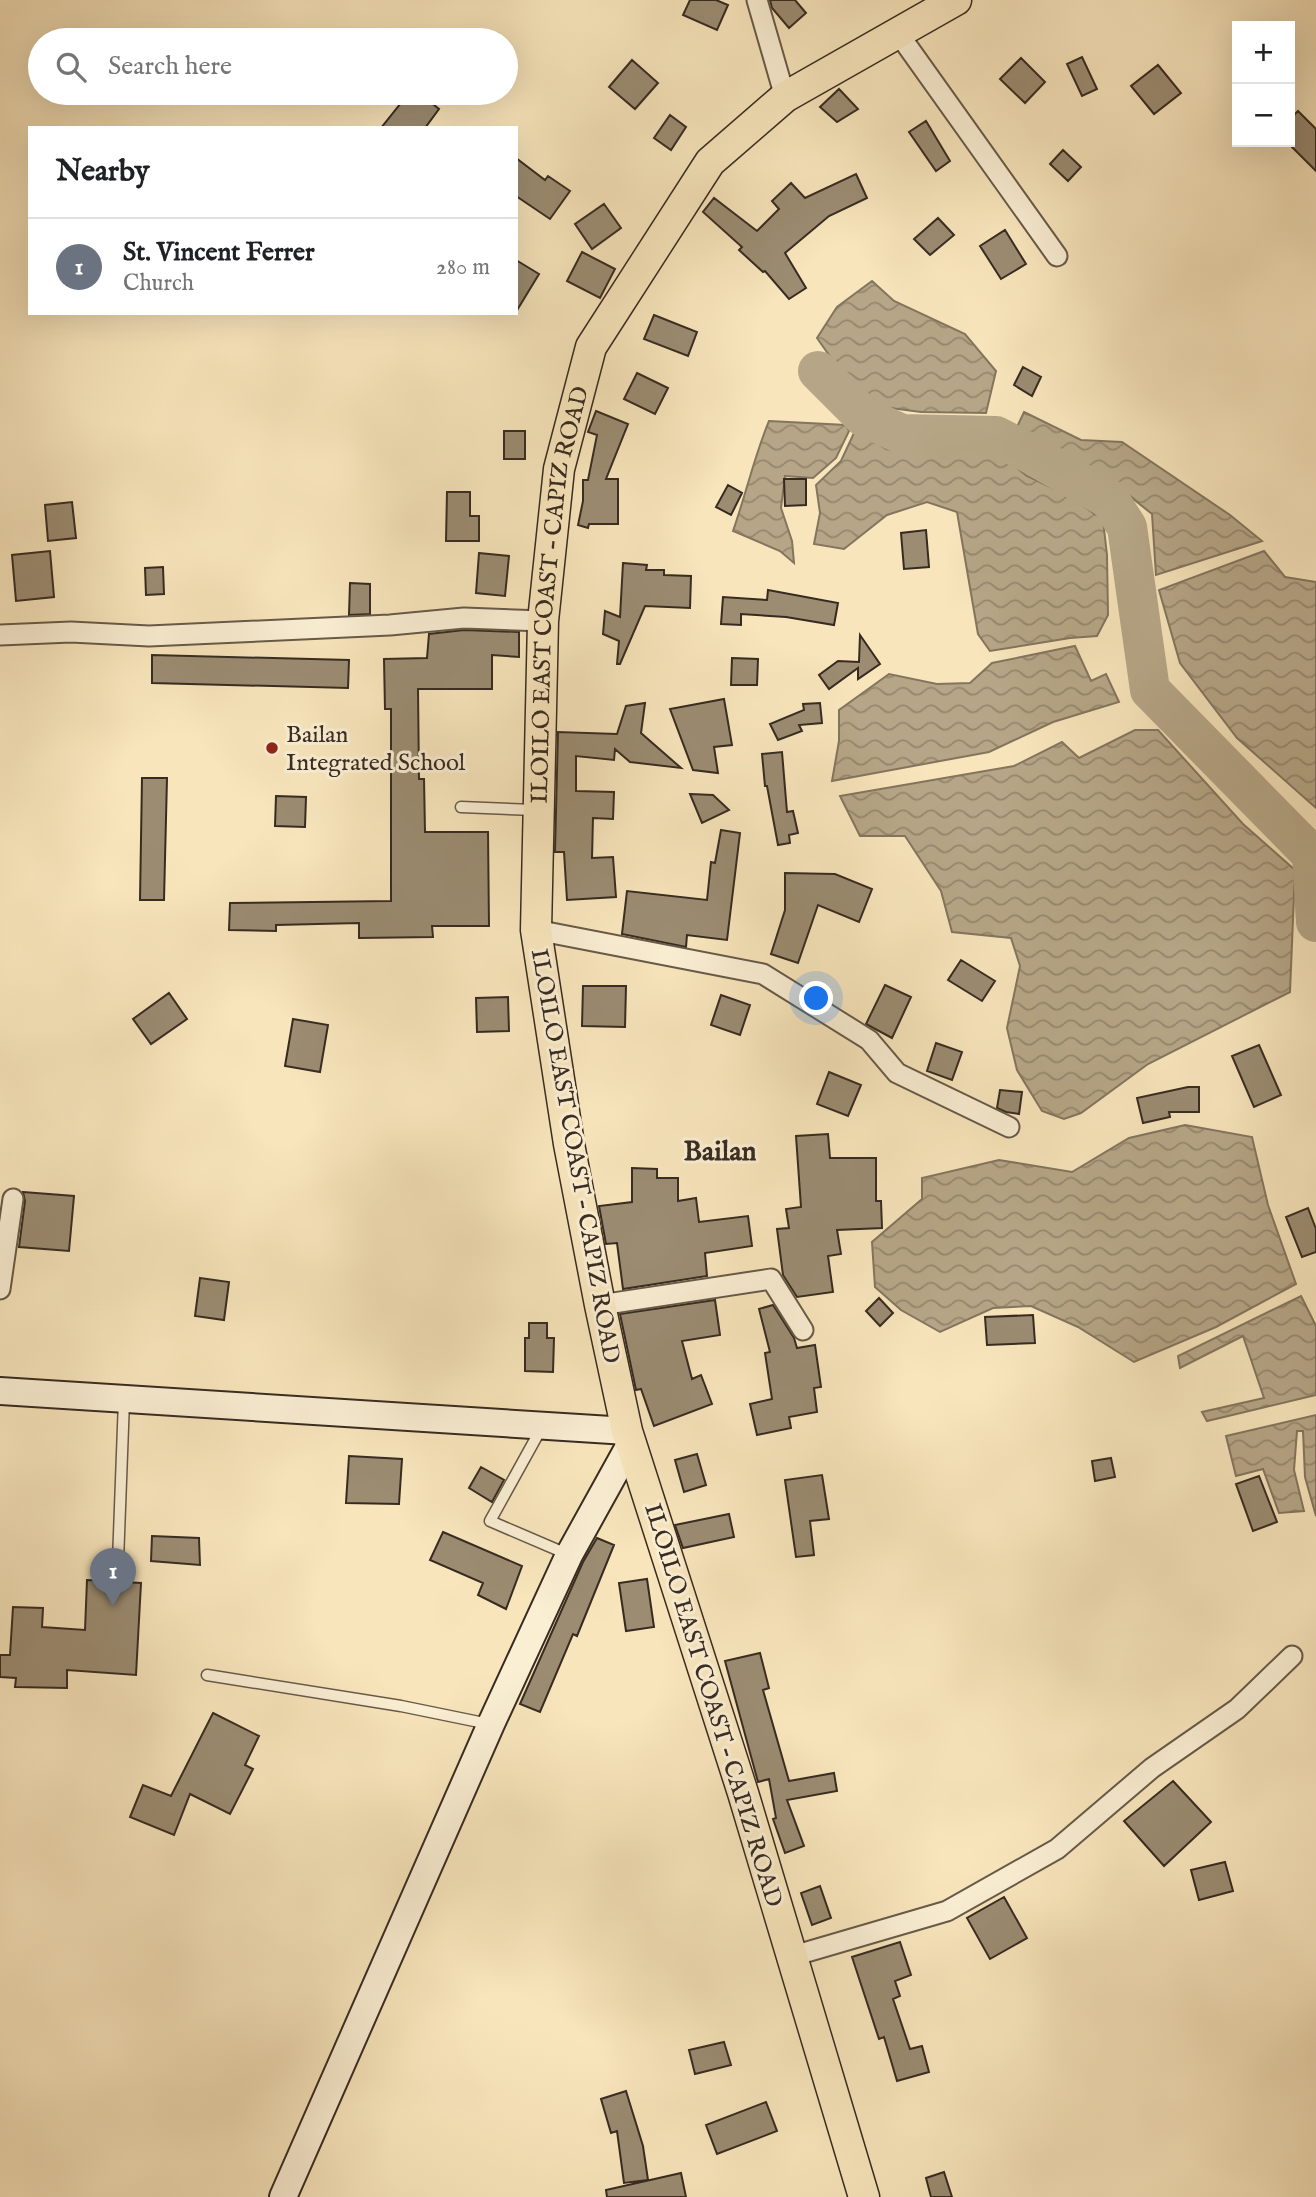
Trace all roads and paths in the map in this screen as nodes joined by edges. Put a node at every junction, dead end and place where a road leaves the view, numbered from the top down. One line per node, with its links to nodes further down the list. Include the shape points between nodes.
1 (757, 0): 4 (street)
2 (956, 0): 3 (main road, ILOILO EAST COAST – CAPIZ ROAD)
3 (898, 33): 4 (main road, ILOILO EAST COAST – CAPIZ ROAD); 5 (street)
4 (785, 97): 6 (main road, ILOILO EAST COAST – CAPIZ ROAD, via 710,162 591,347 559,469)
5 (1056, 256)
6 (543, 621): 7 (street, via 464,618 149,636); 9 (main road, ILOILO EAST COAST – CAPIZ ROAD)
7 (0, 635)
8 (461, 807): 9 (lane)
9 (538, 810): 10 (main road, ILOILO EAST COAST – CAPIZ ROAD)
10 (536, 930): 11 (street, via 763,974 869,1040 897,1073); 14 (main road, ILOILO EAST COAST – CAPIZ ROAD)
11 (1009, 1127)
12 (13, 1199): 13 (street)
13 (0, 1290)
14 (600, 1305): 15 (street, via 771,1279); 19 (main road, ILOILO EAST COAST – CAPIZ ROAD)
15 (803, 1330)
16 (0, 1391): 17 (main road)
17 (124, 1400): 18 (main road); 21 (lane)
18 (542, 1427): 19 (main road); 20 (lane, via 490,1521)
19 (629, 1437): 20 (main road); 25 (main road, ILOILO EAST COAST – CAPIZ ROAD)
20 (569, 1555): 24 (main road)
21 (118, 1561)
22 (1292, 1656): 25 (street, via 1237,1709 1153,1768 1057,1849 947,1911)
23 (207, 1675): 24 (lane)
24 (491, 1724): 26 (main road)
25 (793, 1956): 27 (main road, ILOILO EAST COAST – CAPIZ ROAD)
26 (283, 2197)
27 (864, 2197)

